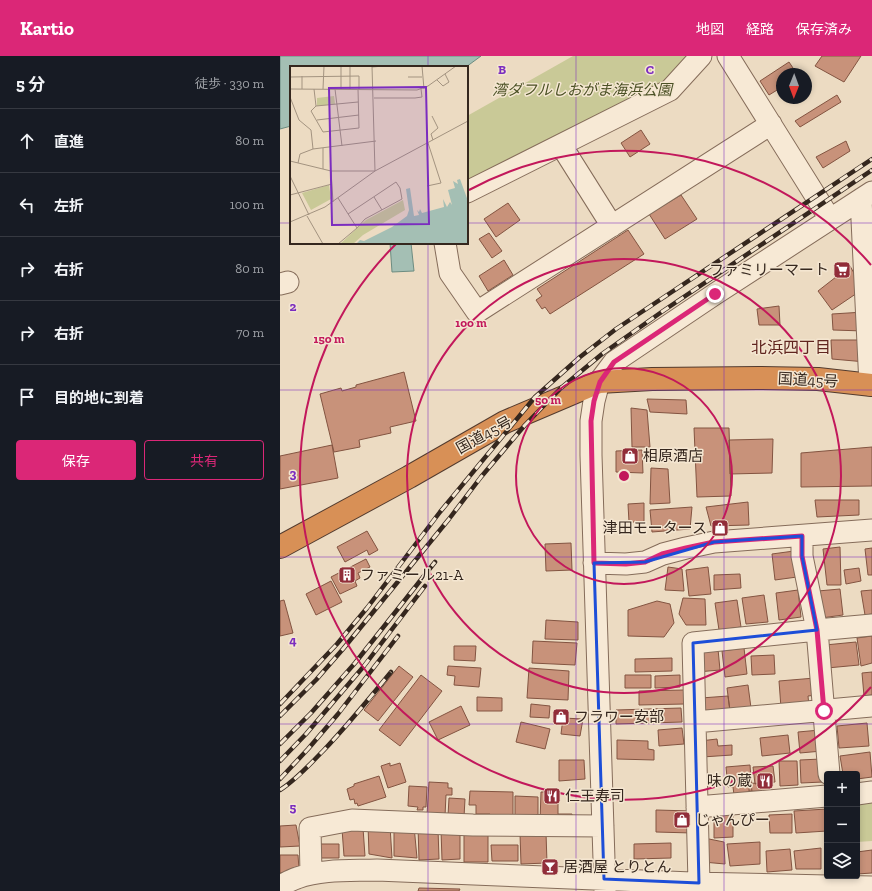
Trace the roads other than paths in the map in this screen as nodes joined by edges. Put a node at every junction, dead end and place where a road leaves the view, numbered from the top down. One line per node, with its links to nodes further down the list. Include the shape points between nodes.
1 (701, 56): 4 (street, via 670,90)
2 (728, 56): 3 (street)
3 (771, 124): 7 (street); 8 (street)
4 (561, 145): 5 (street); 8 (street)
5 (468, 192)
6 (867, 195): 7 (street); 10 (street)
7 (830, 219): 11 (street, via 614,362)
8 (612, 226): 9 (street, via 477,312 450,273)
9 (444, 244)
10 (869, 305): 12 (street)
11 (600, 382): 12 (highway, 国道45号, via 758,378 818,379); 15 (highway, 国道45号, via 505,422); 16 (street, via 591,421)
12 (871, 385)
13 (872, 530): 14 (street)
14 (802, 536): 16 (street, via 714,542 662,554 645,562); 18 (street, via 802,556)
15 (280, 547)
16 (594, 563): 27 (street)
17 (872, 625): 18 (street)
18 (817, 630): 20 (street); 21 (street, via 693,643)
19 (872, 706): 20 (street)
20 (824, 711): 21 (street); 22 (street)
21 (695, 722): 26 (street)
22 (829, 771)
23 (872, 792): 24 (street)
24 (860, 794)
25 (824, 796): 26 (street)
26 (697, 807): 31 (street)
27 (603, 826): 29 (street, via 473,825 352,820 310,828); 30 (street)
28 (837, 881): 33 (street); 34 (street)
29 (296, 882): 30 (street, via 336,871 377,870)
30 (605, 885): 31 (street)
31 (694, 885): 32 (street)
32 (745, 887): 34 (street)
33 (872, 887)
34 (800, 888)

